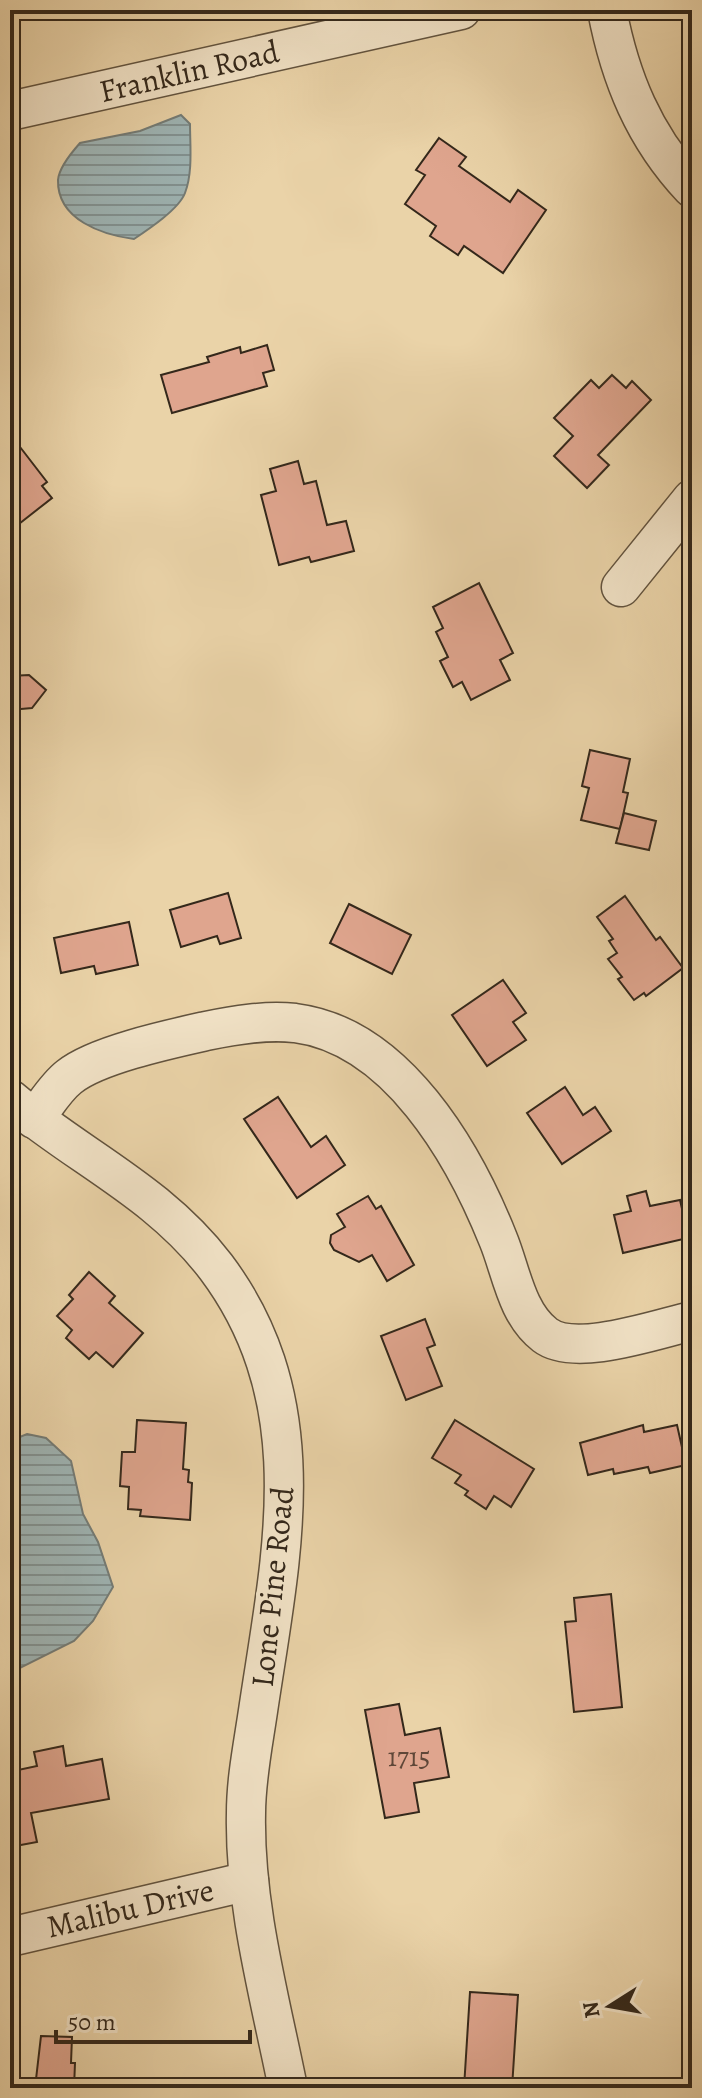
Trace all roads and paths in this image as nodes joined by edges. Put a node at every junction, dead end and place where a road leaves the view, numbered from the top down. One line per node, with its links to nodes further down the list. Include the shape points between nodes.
1 (461, 10): 3 (street, Franklin Road)
2 (607, 10): 4 (street, via 619,62 641,118)
3 (10, 111)
4 (692, 188)
5 (692, 499): 6 (street)
6 (621, 587)
7 (22, 1109): 8 (street, via 77,1071 145,1047 257,1022 322,1030 372,1056 434,1118 483,1202 531,1322 548,1337 592,1344); 9 (street, Lone Pine Road, via 127,1181 191,1238 239,1304 272,1383 286,1487 248,1777)
8 (692, 1321)
9 (249, 1881): 10 (street, Malibu Drive); 11 (street, Lone Pine Road)
10 (10, 1937)
11 (288, 2088)

